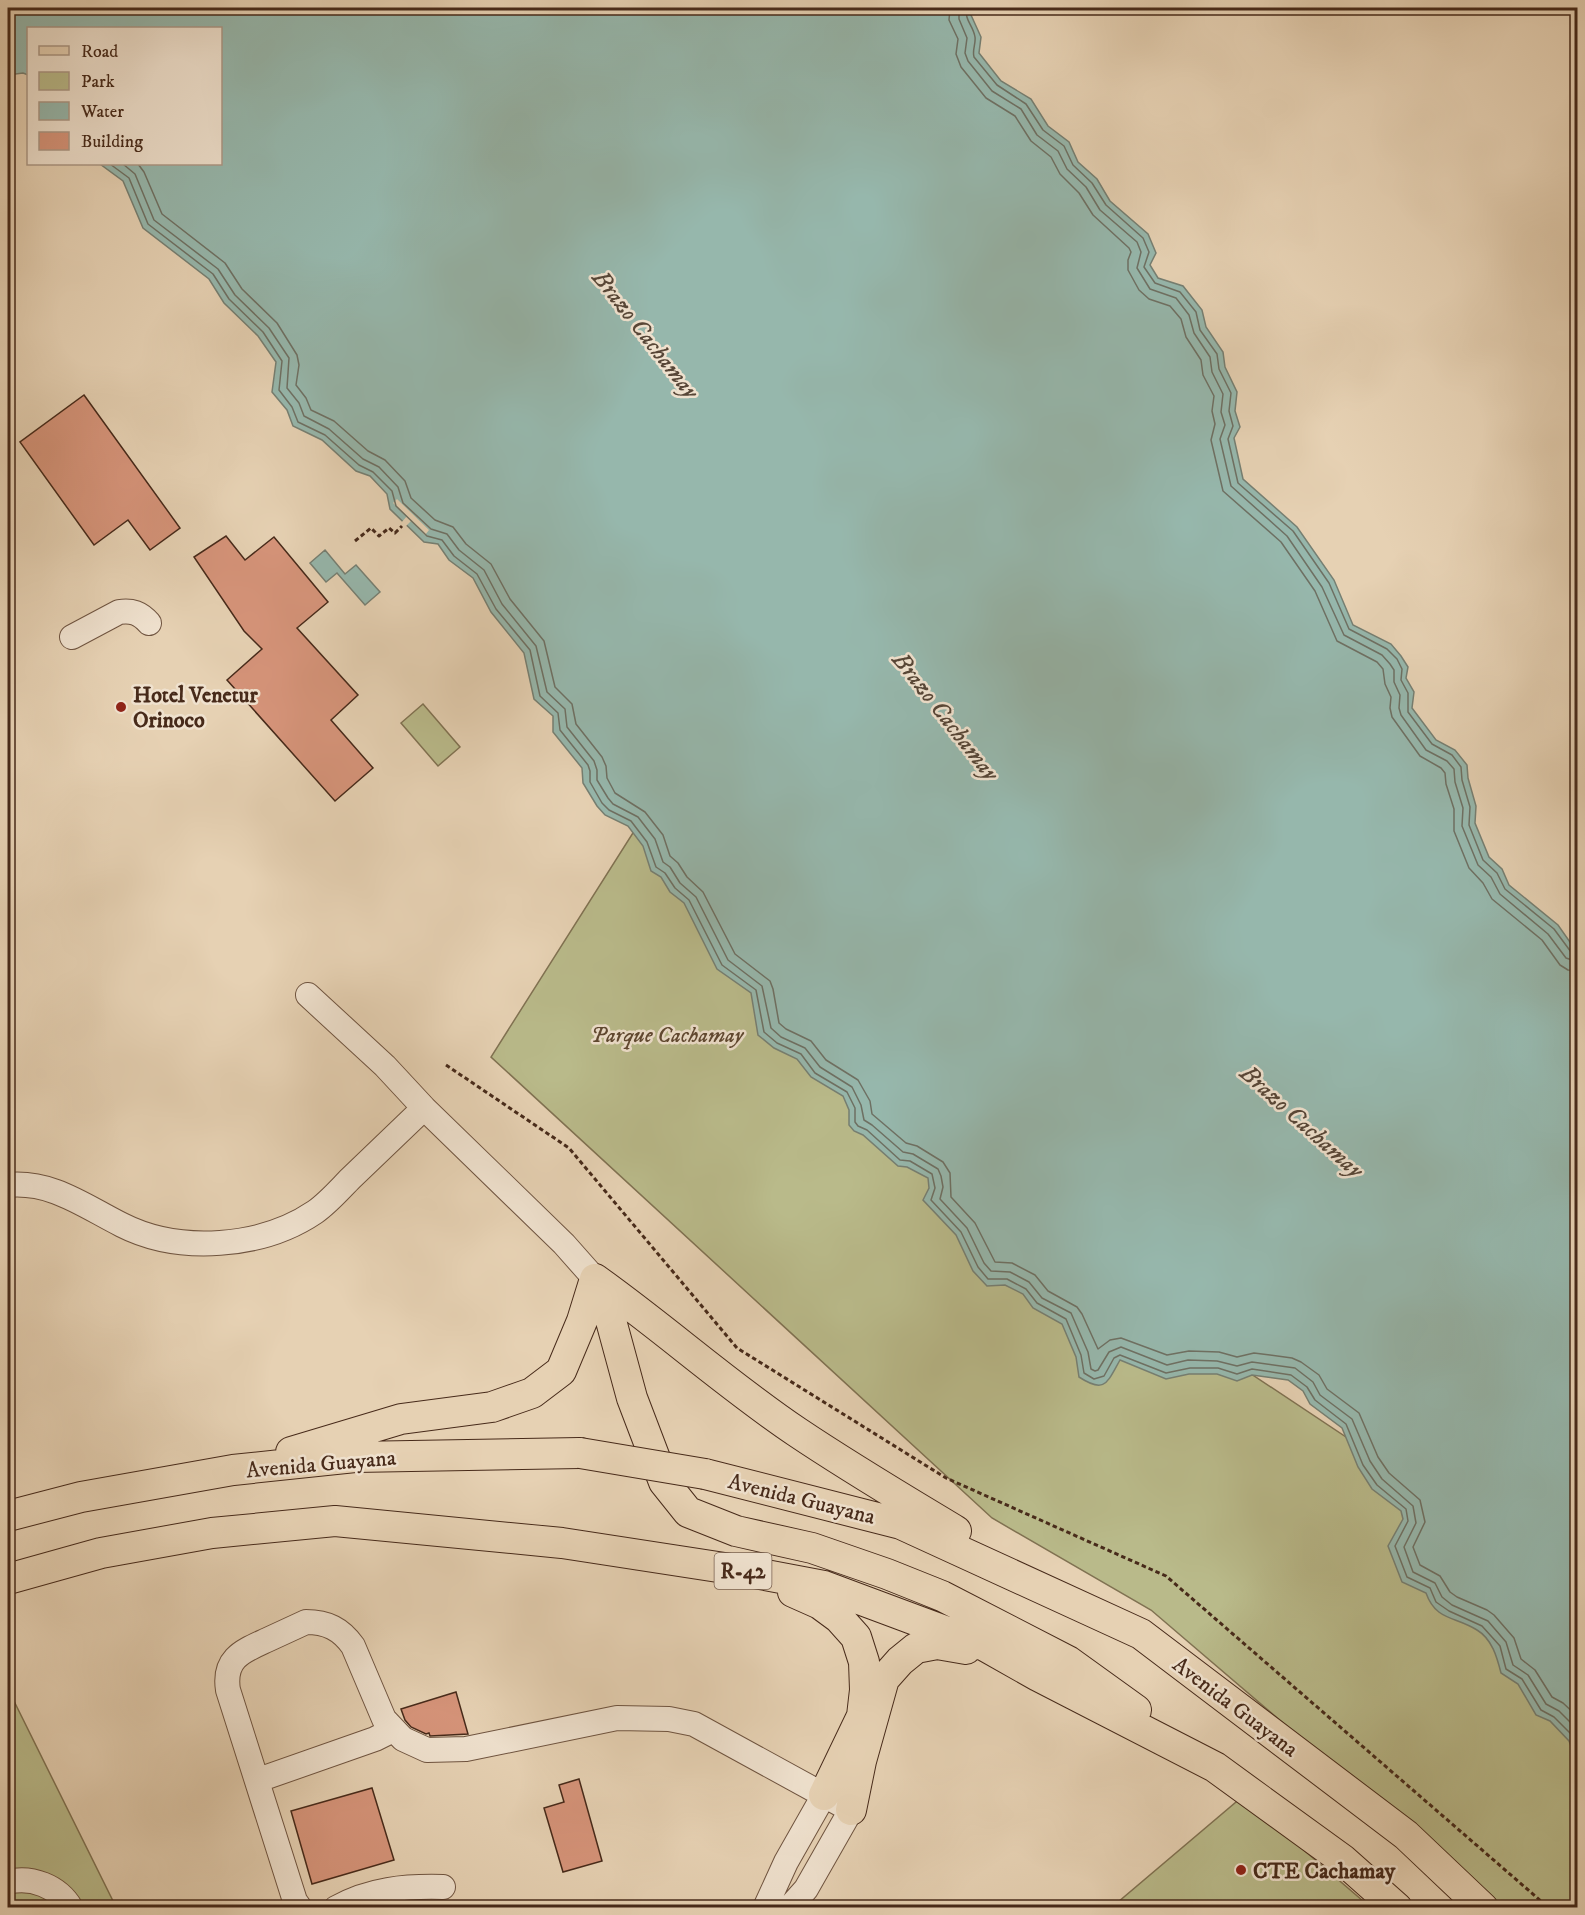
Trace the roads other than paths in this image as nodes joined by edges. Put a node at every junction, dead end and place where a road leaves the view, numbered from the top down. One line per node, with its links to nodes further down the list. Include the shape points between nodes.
1 (149, 623): 2 (street, via 139,614 119,612)
2 (72, 637)
3 (308, 995): 4 (street, via 385,1065)
4 (424, 1108): 5 (street, via 317,1210 278,1231 241,1240 190,1243 159,1239 120,1224 60,1192 32,1185); 6 (street)
5 (8, 1185)
6 (595, 1279): 7 (main road, via 561,1371 532,1393 492,1407 401,1419); 11 (main road, via 797,1432 996,1556); 14 (main road, via 610,1317 632,1398 664,1482 688,1512 736,1531 812,1548 942,1596 1068,1661)
7 (233, 1470): 8 (main road, Avenida Guayana, via 81,1497); 11 (main road, Avenida Guayana, bridge, via 355,1457 580,1453 705,1474 901,1524)
8 (8, 1516)
9 (744, 1571): 10 (main road, R-42, via 562,1543 335,1521 212,1533 101,1552); 12 (main road, R-42, via 824,1586 985,1646); 16 (main road, via 820,1604 856,1637 864,1662 862,1716)
10 (8, 1579)
11 (1141, 1634): 26 (main road, Avenida Guayana, via 1406,1835)
12 (1038, 1676): 14 (main road, R-42); 17 (main road, via 965,1648 937,1644 916,1648 884,1679)
13 (393, 1730): 15 (street); 15 (street, via 384,1719 348,1638 324,1623 306,1622 242,1651 229,1669 228,1690); 16 (street, via 427,1749 466,1749 617,1718 669,1719 694,1724)
14 (1215, 1767): 25 (main road, R-42, via 1344,1860)
15 (258, 1780): 21 (street)
16 (824, 1795): 17 (street); 23 (street)
17 (851, 1810): 24 (street, via 806,1889)
18 (8, 1882): 20 (street, via 40,1882)
19 (443, 1887): 22 (street, via 388,1889 365,1894)
20 (71, 1908)
21 (300, 1908)
22 (336, 1908)
23 (765, 1908)
24 (789, 1908)
25 (1397, 1908)
26 (1483, 1908)

